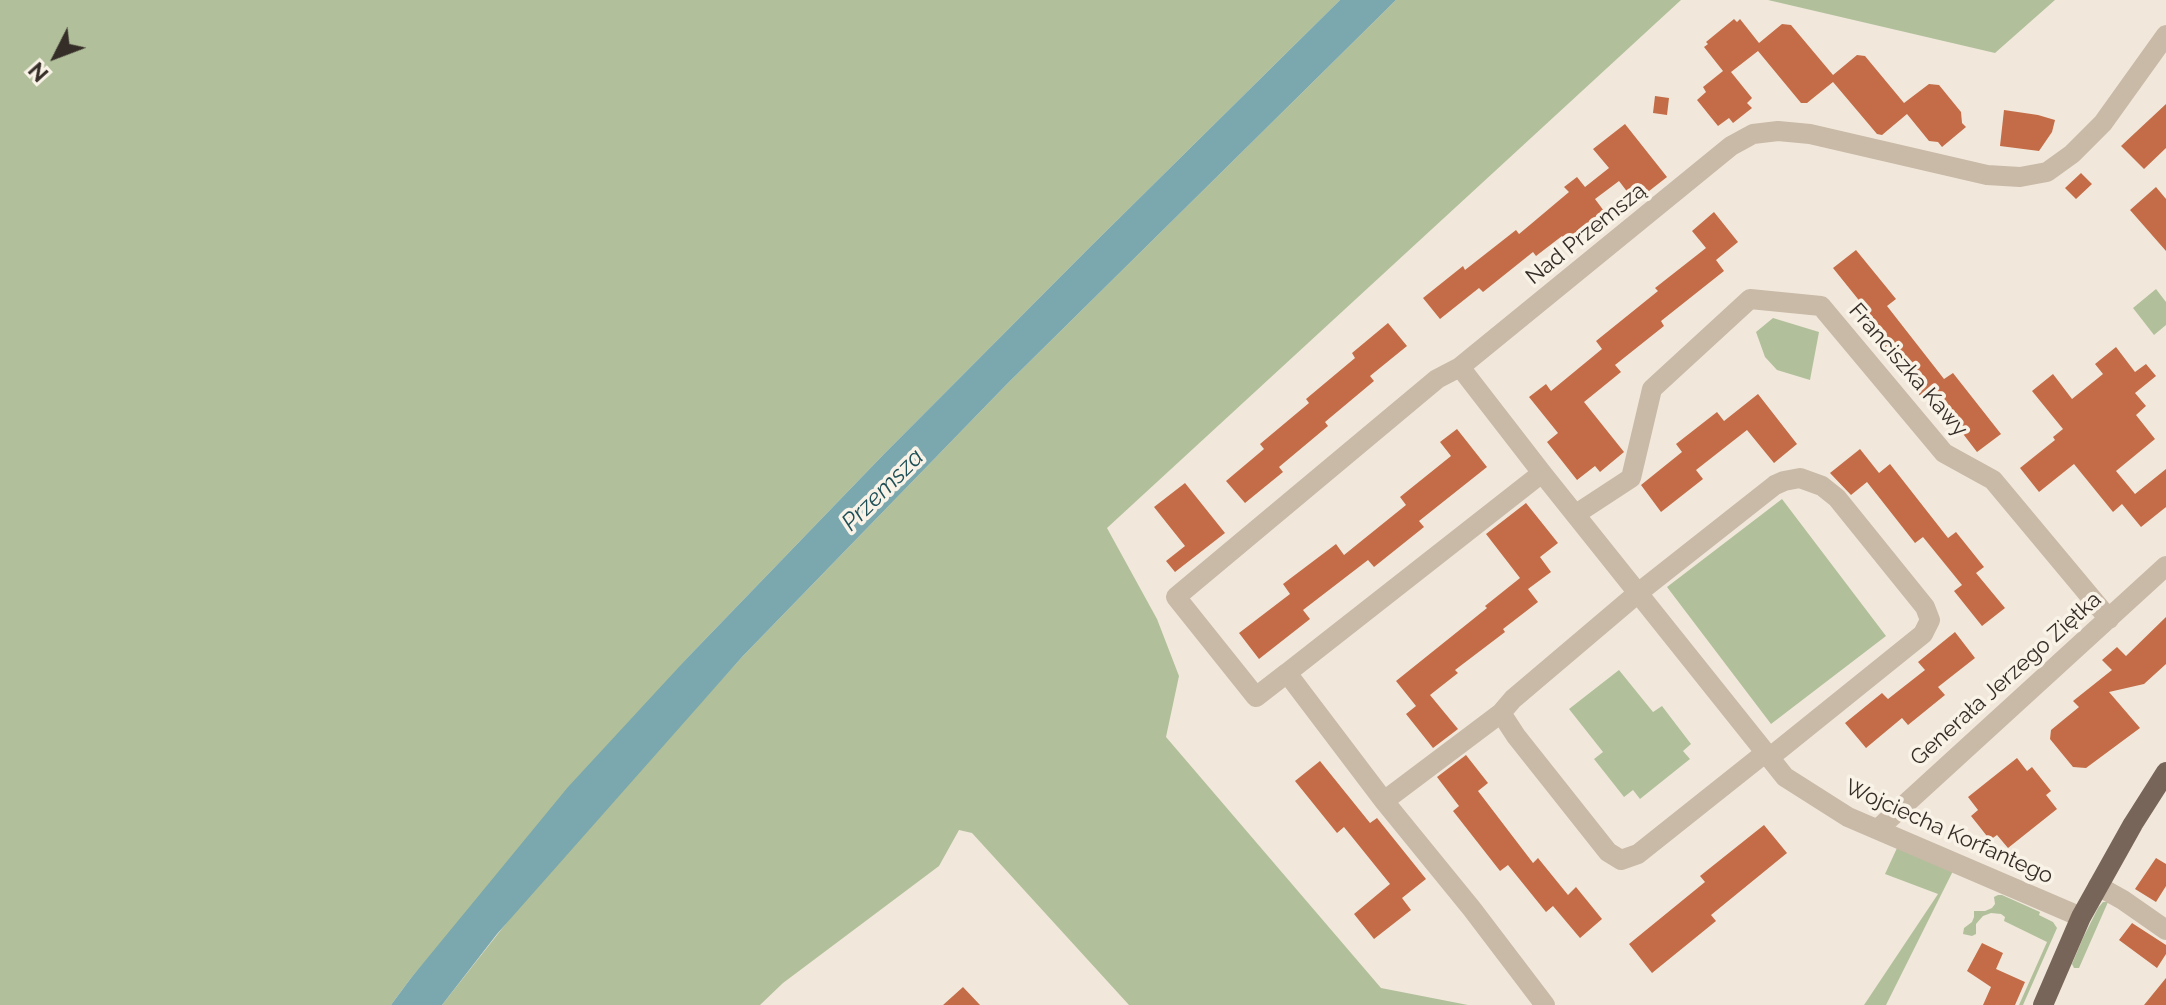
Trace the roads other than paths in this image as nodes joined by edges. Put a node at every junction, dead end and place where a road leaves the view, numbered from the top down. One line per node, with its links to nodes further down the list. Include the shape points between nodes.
1 (2166, 35): 2 (street, Nad Przemszą, via 2103,123 2047,172 1987,175 1810,134 1753,134 1731,146)
2 (1460, 367): 3 (street, Wojciecha Korfantego); 8 (street, Nad Przemszą, via 1437,379 1176,597 1256,697)
3 (1542, 473): 4 (street, Wojciecha Korfantego); 8 (street)
4 (1576, 514): 6 (street, Wojciecha Korfantego); 7 (street, Franciszka Kawy, via 1631,478 1652,389 1750,299 1821,306 1944,453 1993,480)
5 (2166, 566): 7 (street, Generała Jerzego Ziętka)
6 (1638, 593): 9 (street); 10 (street, Wojciecha Korfantego); 10 (street, via 1775,485 1800,478 1837,498 1895,569 1925,607 1930,620 1923,634)
7 (2109, 619): 13 (street, Generała Jerzego Ziętka)
8 (1287, 673): 12 (street)
9 (1501, 713): 10 (street, via 1608,852 1621,860 1638,854); 12 (street)
10 (1767, 756): 13 (street, Wojciecha Korfantego, via 1792,782)
11 (2166, 772): 14 (main road)
12 (1384, 801): 17 (street)
13 (1878, 829): 15 (street, Wojciecha Korfantego)
14 (2098, 886): 15 (main road); 16 (street)
15 (2081, 917): 18 (main road)
16 (2166, 930)
17 (1545, 1005)
18 (2043, 1005)

